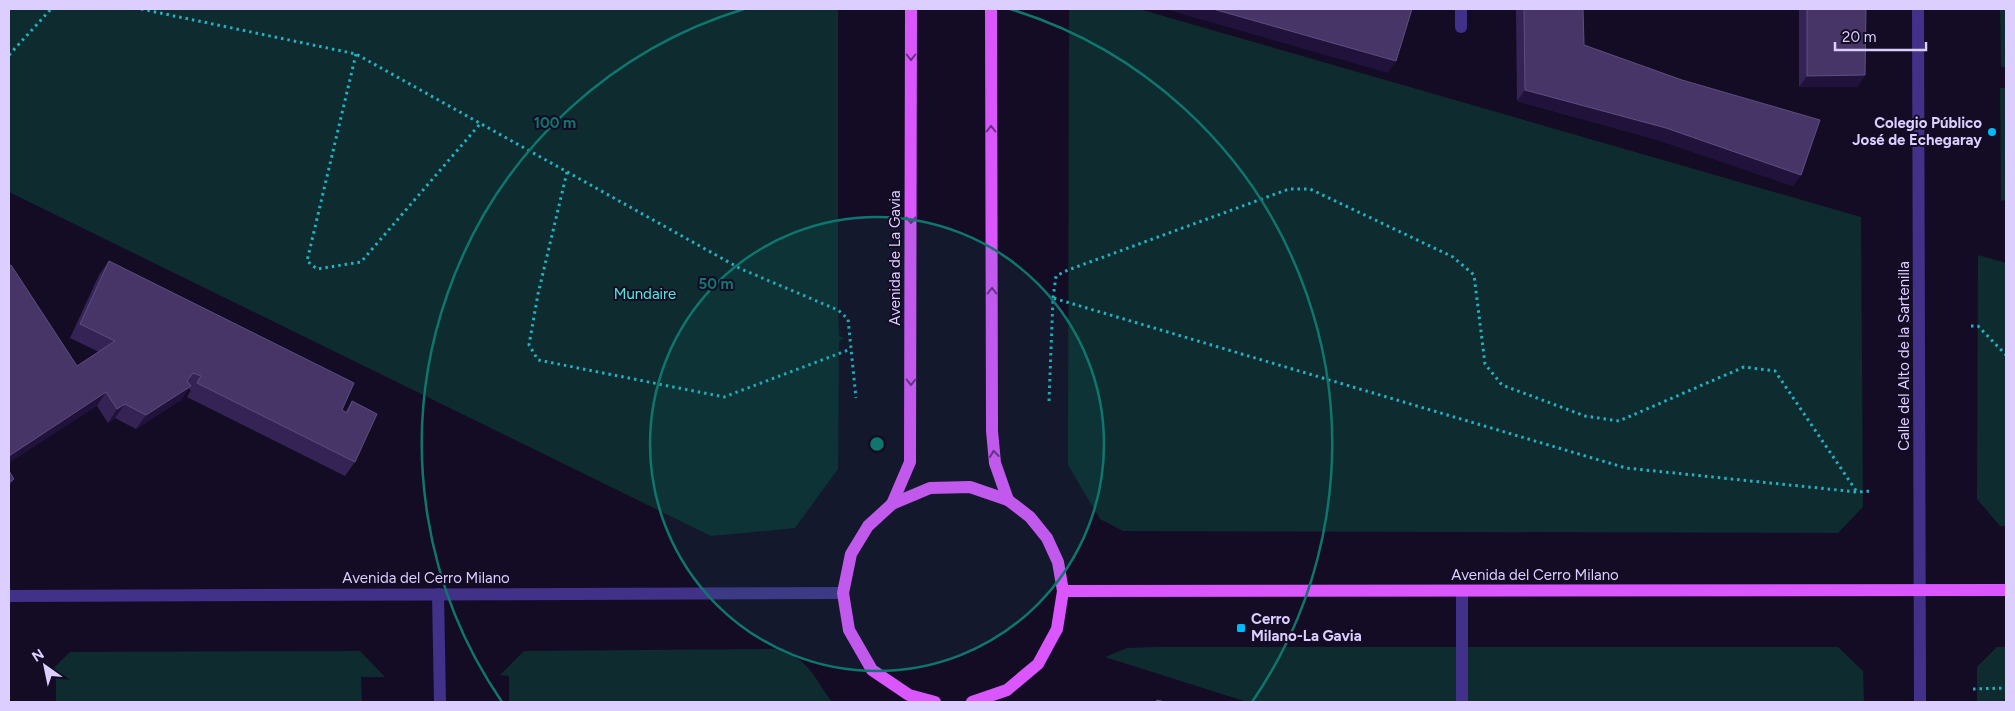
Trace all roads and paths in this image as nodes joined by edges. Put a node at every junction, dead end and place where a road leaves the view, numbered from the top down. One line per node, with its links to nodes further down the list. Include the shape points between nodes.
1 (51, 9): 9 (path)
2 (141, 9): 8 (path)
3 (911, 9): 21 (main road, Avenida de La Gavia, one-way to 21, via 910,462)
4 (991, 9): 20 (main road, one-way to 4, via 996,463 992,431)
5 (1460, 9): 7 (street)
6 (1918, 9): 22 (street, Calle del Alto de la Sartenilla)
7 (1461, 27)
8 (356, 54): 10 (path); 10 (path, via 307,261 317,270 361,262)
9 (9, 55)
10 (480, 124): 11 (path)
11 (567, 172): 14 (path, via 741,269 838,310 848,319); 14 (path, via 529,345 538,360 724,397)
12 (1053, 298): 17 (path); 19 (path, via 1626,468); 19 (path, via 1056,276 1289,189 1310,189 1453,257 1474,275 1485,364 1502,385 1585,416 1619,422 1744,367 1775,371)
13 (1971, 326): 15 (path, via 1978,326)
14 (851, 349): 16 (path)
15 (2006, 355)
16 (856, 398)
17 (1050, 401)
18 (1872, 491): 19 (path)
19 (1856, 492)
20 (1008, 500): 21 (main road, via 970,487 930,488); 24 (main road, via 1030,517 1047,538 1058,562)
21 (892, 504): 26 (main road, via 868,526 851,554)
22 (1920, 590): 23 (main road, Avenida del Cerro Milano); 25 (main road, Avenida del Cerro Milano); 37 (street, Calle del Alto de la Sartenilla)
23 (2006, 590)
24 (1063, 591): 25 (main road, Avenida del Cerro Milano); 31 (main road, via 1057,629 1038,664)
25 (1462, 591): 36 (street)
26 (843, 593): 27 (street, Avenida del Cerro Milano); 32 (main road, via 849,630 872,670)
27 (438, 594): 28 (street, Avenida del Cerro Milano); 33 (street)
28 (9, 596)
29 (2006, 688): 30 (path)
30 (1973, 689)
31 (1005, 696): 35 (main road)
32 (909, 699): 34 (main road)
33 (440, 702)
34 (935, 702)
35 (972, 702)
36 (1462, 702)
37 (1920, 702)

